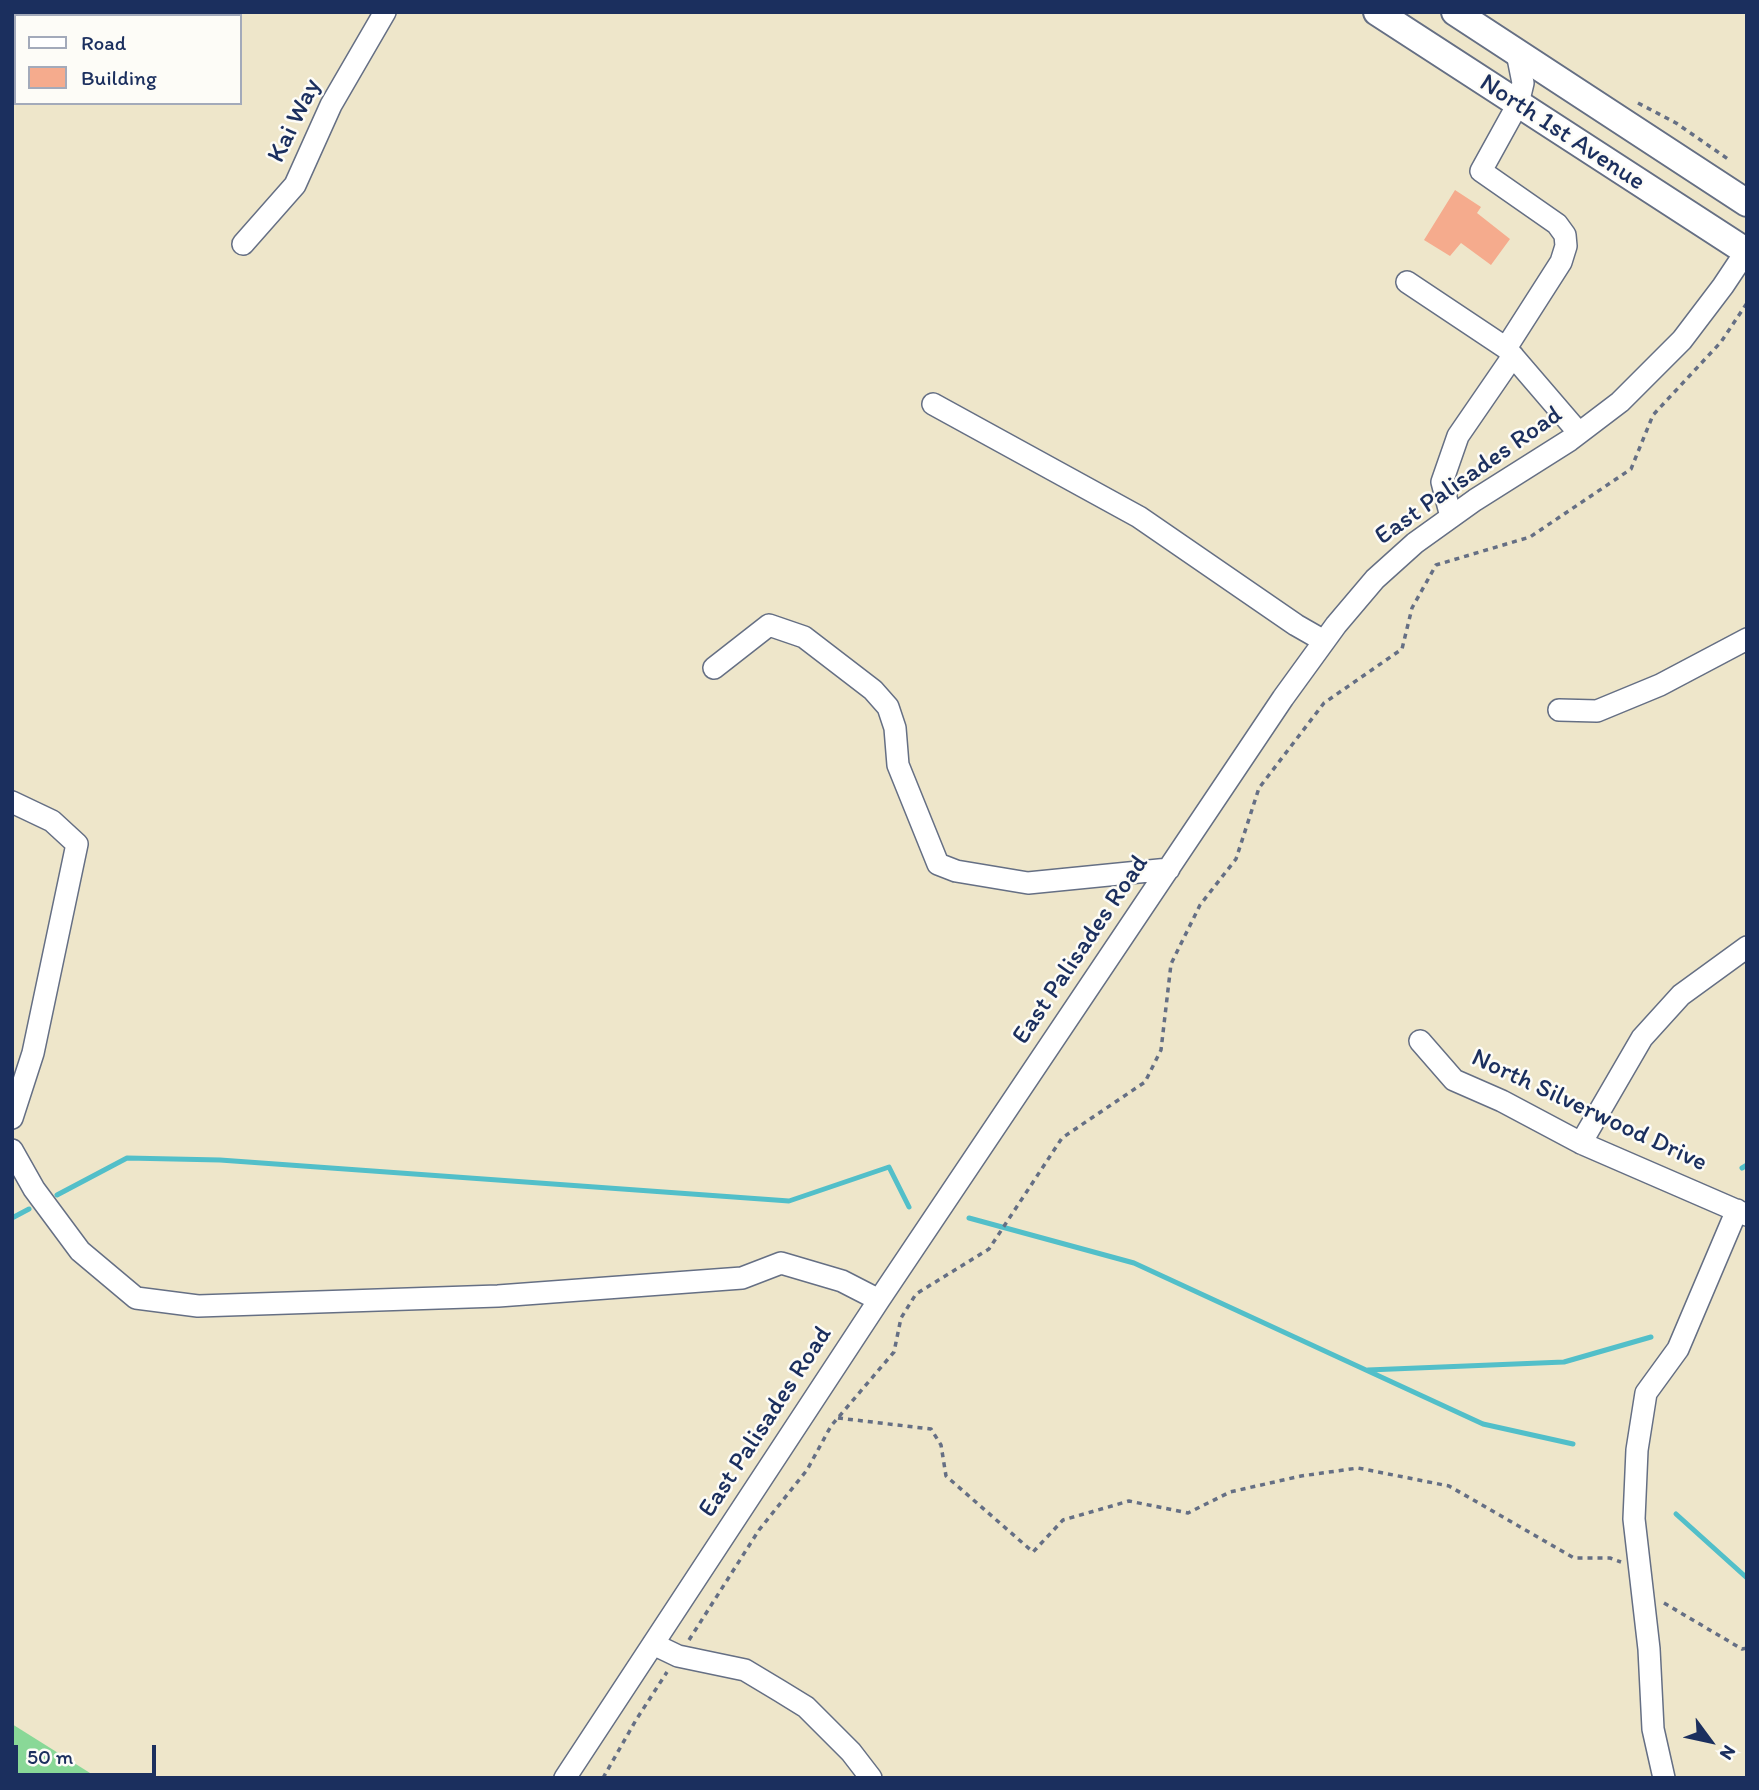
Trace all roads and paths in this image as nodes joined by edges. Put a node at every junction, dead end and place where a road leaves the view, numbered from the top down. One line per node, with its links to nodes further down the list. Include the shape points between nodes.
1 (385, 12): 9 (street, Kai Way, via 331,105 295,186)
2 (1377, 12): 6 (main road, North 1st Avenue)
3 (1455, 12): 4 (main road, North 1st Avenue)
4 (1517, 53): 6 (street, via 1523,83); 8 (main road, North 1st Avenue)
5 (1634, 100): 7 (path)
6 (1518, 104): 10 (main road, North 1st Avenue); 13 (street, via 1481,171 1557,224 1565,234 1566,246)
7 (1728, 159)
8 (1747, 202)
9 (243, 244)
10 (1746, 251): 15 (street, East Palisades Road, via 1682,340 1620,402)
11 (1407, 282): 13 (street)
12 (1747, 303): 30 (path, via 1721,342 1653,415 1631,469 1530,537 1436,565 1412,607 1402,649 1324,703 1259,789 1236,859 1200,905 1171,964 1161,1050 1145,1082 1062,1138 989,1249 916,1294 901,1318 894,1352)
13 (1510, 352): 15 (street); 16 (street, via 1458,436 1442,482)
14 (933, 404): 18 (street, via 1139,517)
15 (1579, 433): 16 (street, East Palisades Road)
16 (1451, 517): 18 (street, East Palisades Road, via 1375,579)
17 (1747, 639): 20 (street, via 1660,685 1597,711)
18 (1324, 641): 22 (street, East Palisades Road)
19 (714, 668): 22 (street, via 769,625 804,637 873,690 888,707 898,765 938,864 1028,883)
20 (1559, 710)
21 (12, 802): 25 (street, via 52,821 77,844 33,1053)
22 (1169, 869): 29 (street, East Palisades Road)
23 (1747, 947): 26 (street, via 1681,995 1642,1038)
24 (1420, 1041): 26 (street, North Silverwood Drive, via 1454,1080)
25 (12, 1118)
26 (1581, 1143): 28 (street, North Silverwood Drive)
27 (12, 1150): 29 (street, via 34,1189 80,1251 136,1298 198,1306 484,1297 742,1278 782,1263 842,1281)
28 (1742, 1213): 31 (street, via 1678,1349 1646,1393 1637,1450 1634,1519)
29 (879, 1300): 32 (street, East Palisades Road)
30 (838, 1418): 31 (path, via 931,1429 941,1445 946,1476 1032,1552 1063,1520 1129,1501 1188,1513 1230,1492 1358,1468 1449,1486 1574,1558 1622,1562); 34 (path)
31 (1640, 1584): 33 (path, via 1668,1605); 38 (street, via 1653,1729)
32 (653, 1644): 34 (street); 35 (street, East Palisades Road)
33 (1747, 1648)
34 (677, 1656): 36 (path); 37 (street, via 745,1670 806,1707 852,1752)
35 (565, 1778)
36 (603, 1778)
37 (871, 1778)
38 (1664, 1778)

